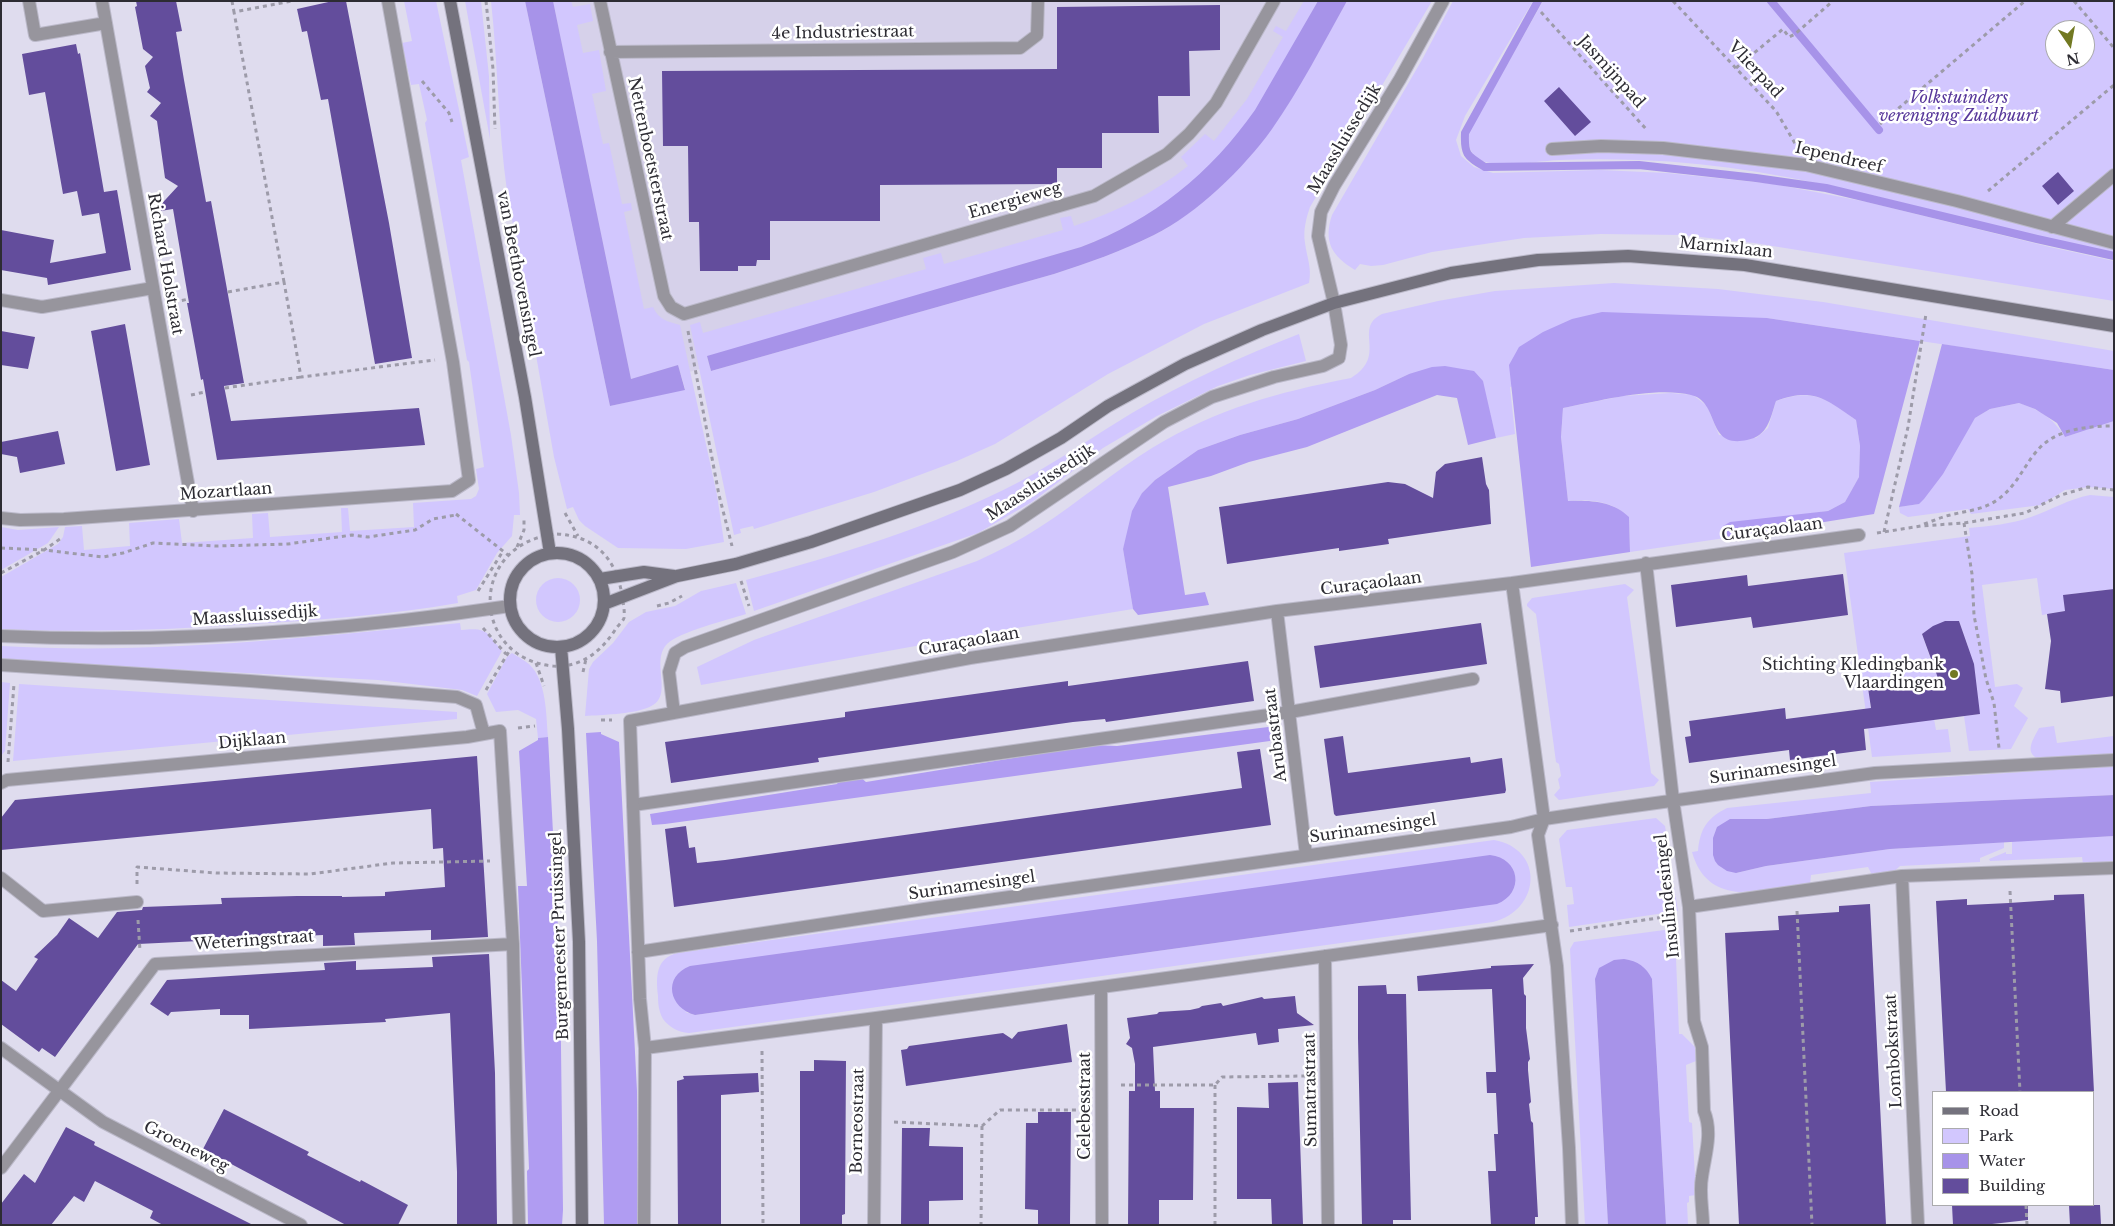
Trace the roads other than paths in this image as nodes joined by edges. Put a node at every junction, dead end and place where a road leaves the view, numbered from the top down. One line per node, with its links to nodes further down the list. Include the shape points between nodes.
1 (30, 1): 9 (street, via 36,35)
2 (102, 1): 9 (street, Richard Holstraat)
3 (388, 1): 20 (street, Mozartlaan, via 453,362 469,480 452,491)
4 (450, 1): 23 (street, van Beethovensingel, via 525,397)
5 (600, 1): 10 (street, Nettenboetsterstraat)
6 (1038, 1): 10 (street, 4e Industriestraat, via 1037,35 1020,48)
7 (1274, 1): 18 (street, Energieweg, via 1216,103 1189,134 1167,154 1094,196)
8 (1443, 1): 17 (street, Maassluissedijk, via 1321,212 1318,236)
9 (106, 22): 15 (street, Richard Holstraat)
10 (610, 52): 18 (street, Nettenboetsterstraat, via 664,296 671,307)
11 (1552, 149): 13 (street, Iependreef, via 1601,146 1663,148 1806,165)
12 (2114, 175): 13 (street)
13 (2052, 227): 14 (street, Iependreef)
14 (2114, 243)
15 (153, 288): 16 (street, via 42,308); 20 (street, Richard Holstraat)
16 (1, 300)
17 (1334, 303): 19 (street, Marnixlaan, via 1442,274 1495,265 1628,256 1745,265); 25 (street, Maassluissedijk, via 1185,364 1108,406 1022,460 960,490 837,534 736,564); 36 (street, Maassluissedijk, via 1341,345 1339,358 1323,366 1274,377 1212,397 1164,422 1010,526 953,552 675,653 669,672)
18 (684, 314)
19 (2114, 326)
20 (193, 511): 21 (street, Mozartlaan, via 64,519)
21 (1, 518)
22 (1859, 536): 24 (street, Curaçaolaan)
23 (550, 553): 26 (street, via 560,552 579,558); 29 (street, via 538,556 519,571 513,582)
24 (1646, 563): 27 (street, Curaçaolaan); 40 (street, Insulindesingel)
25 (677, 576): 26 (street, via 644,572); 28 (street)
26 (600, 579): 28 (street)
27 (1512, 583): 30 (street, Curaçaolaan); 42 (street)
28 (604, 604): 32 (street, via 602,615 590,633)
29 (510, 606): 31 (street, Maassluissedijk, via 371,624 198,637); 32 (street, via 518,626 533,641)
30 (1277, 611): 35 (street, Arubastraat); 36 (street, Curaçaolaan, via 970,658)
31 (1, 636)
32 (561, 647): 61 (street, Burgemeester Pruissingel, via 579,942)
33 (1, 665): 37 (street, via 457,697 476,705)
34 (1473, 678): 35 (street)
35 (1290, 712): 41 (street); 43 (street, Arubastraat)
36 (674, 713): 41 (street, Curaçaolaan, via 630,721)
37 (484, 734): 39 (street, Dijklaan); 50 (street, Dijklaan, via 500,731)
38 (2114, 760): 40 (street, Surinamesingel, via 1875,773)
39 (4, 782)
40 (1673, 800): 42 (street, Surinamesingel); 48 (street, Insulindesingel)
41 (633, 805): 51 (street)
42 (1544, 819): 43 (street, Surinamesingel, via 1511,827); 49 (street, via 1538,835)
43 (1306, 855): 51 (street, Surinamesingel)
44 (2114, 868): 45 (street)
45 (1902, 876): 48 (street); 68 (street, Lombokstraat)
46 (1, 878): 47 (street, via 43,910)
47 (137, 902)
48 (1689, 907): 67 (street, Insulindesingel, via 1694,1021 1702,1047 1704,1111 1708,1120 1708,1149 1701,1179)
49 (1552, 926): 52 (street); 66 (street)
50 (513, 944): 57 (street, Weteringstraat, via 155,964); 60 (street)
51 (638, 952): 56 (street)
52 (1326, 956): 53 (street); 65 (street, Sumatrastraat)
53 (1101, 987): 54 (street); 64 (street, Celebesstraat)
54 (876, 1018): 56 (street); 63 (street, Borneostraat)
55 (1, 1048): 57 (street, Groeneweg)
56 (645, 1048): 62 (street)
57 (60, 1089): 58 (street); 59 (street, Groeneweg, via 103,1122)
58 (1, 1168)
59 (301, 1225)
60 (519, 1225)
61 (582, 1225)
62 (644, 1225)
63 (874, 1225)
64 (1102, 1225)
65 (1328, 1225)
66 (1572, 1225)
67 (1703, 1225)
68 (1918, 1225)

